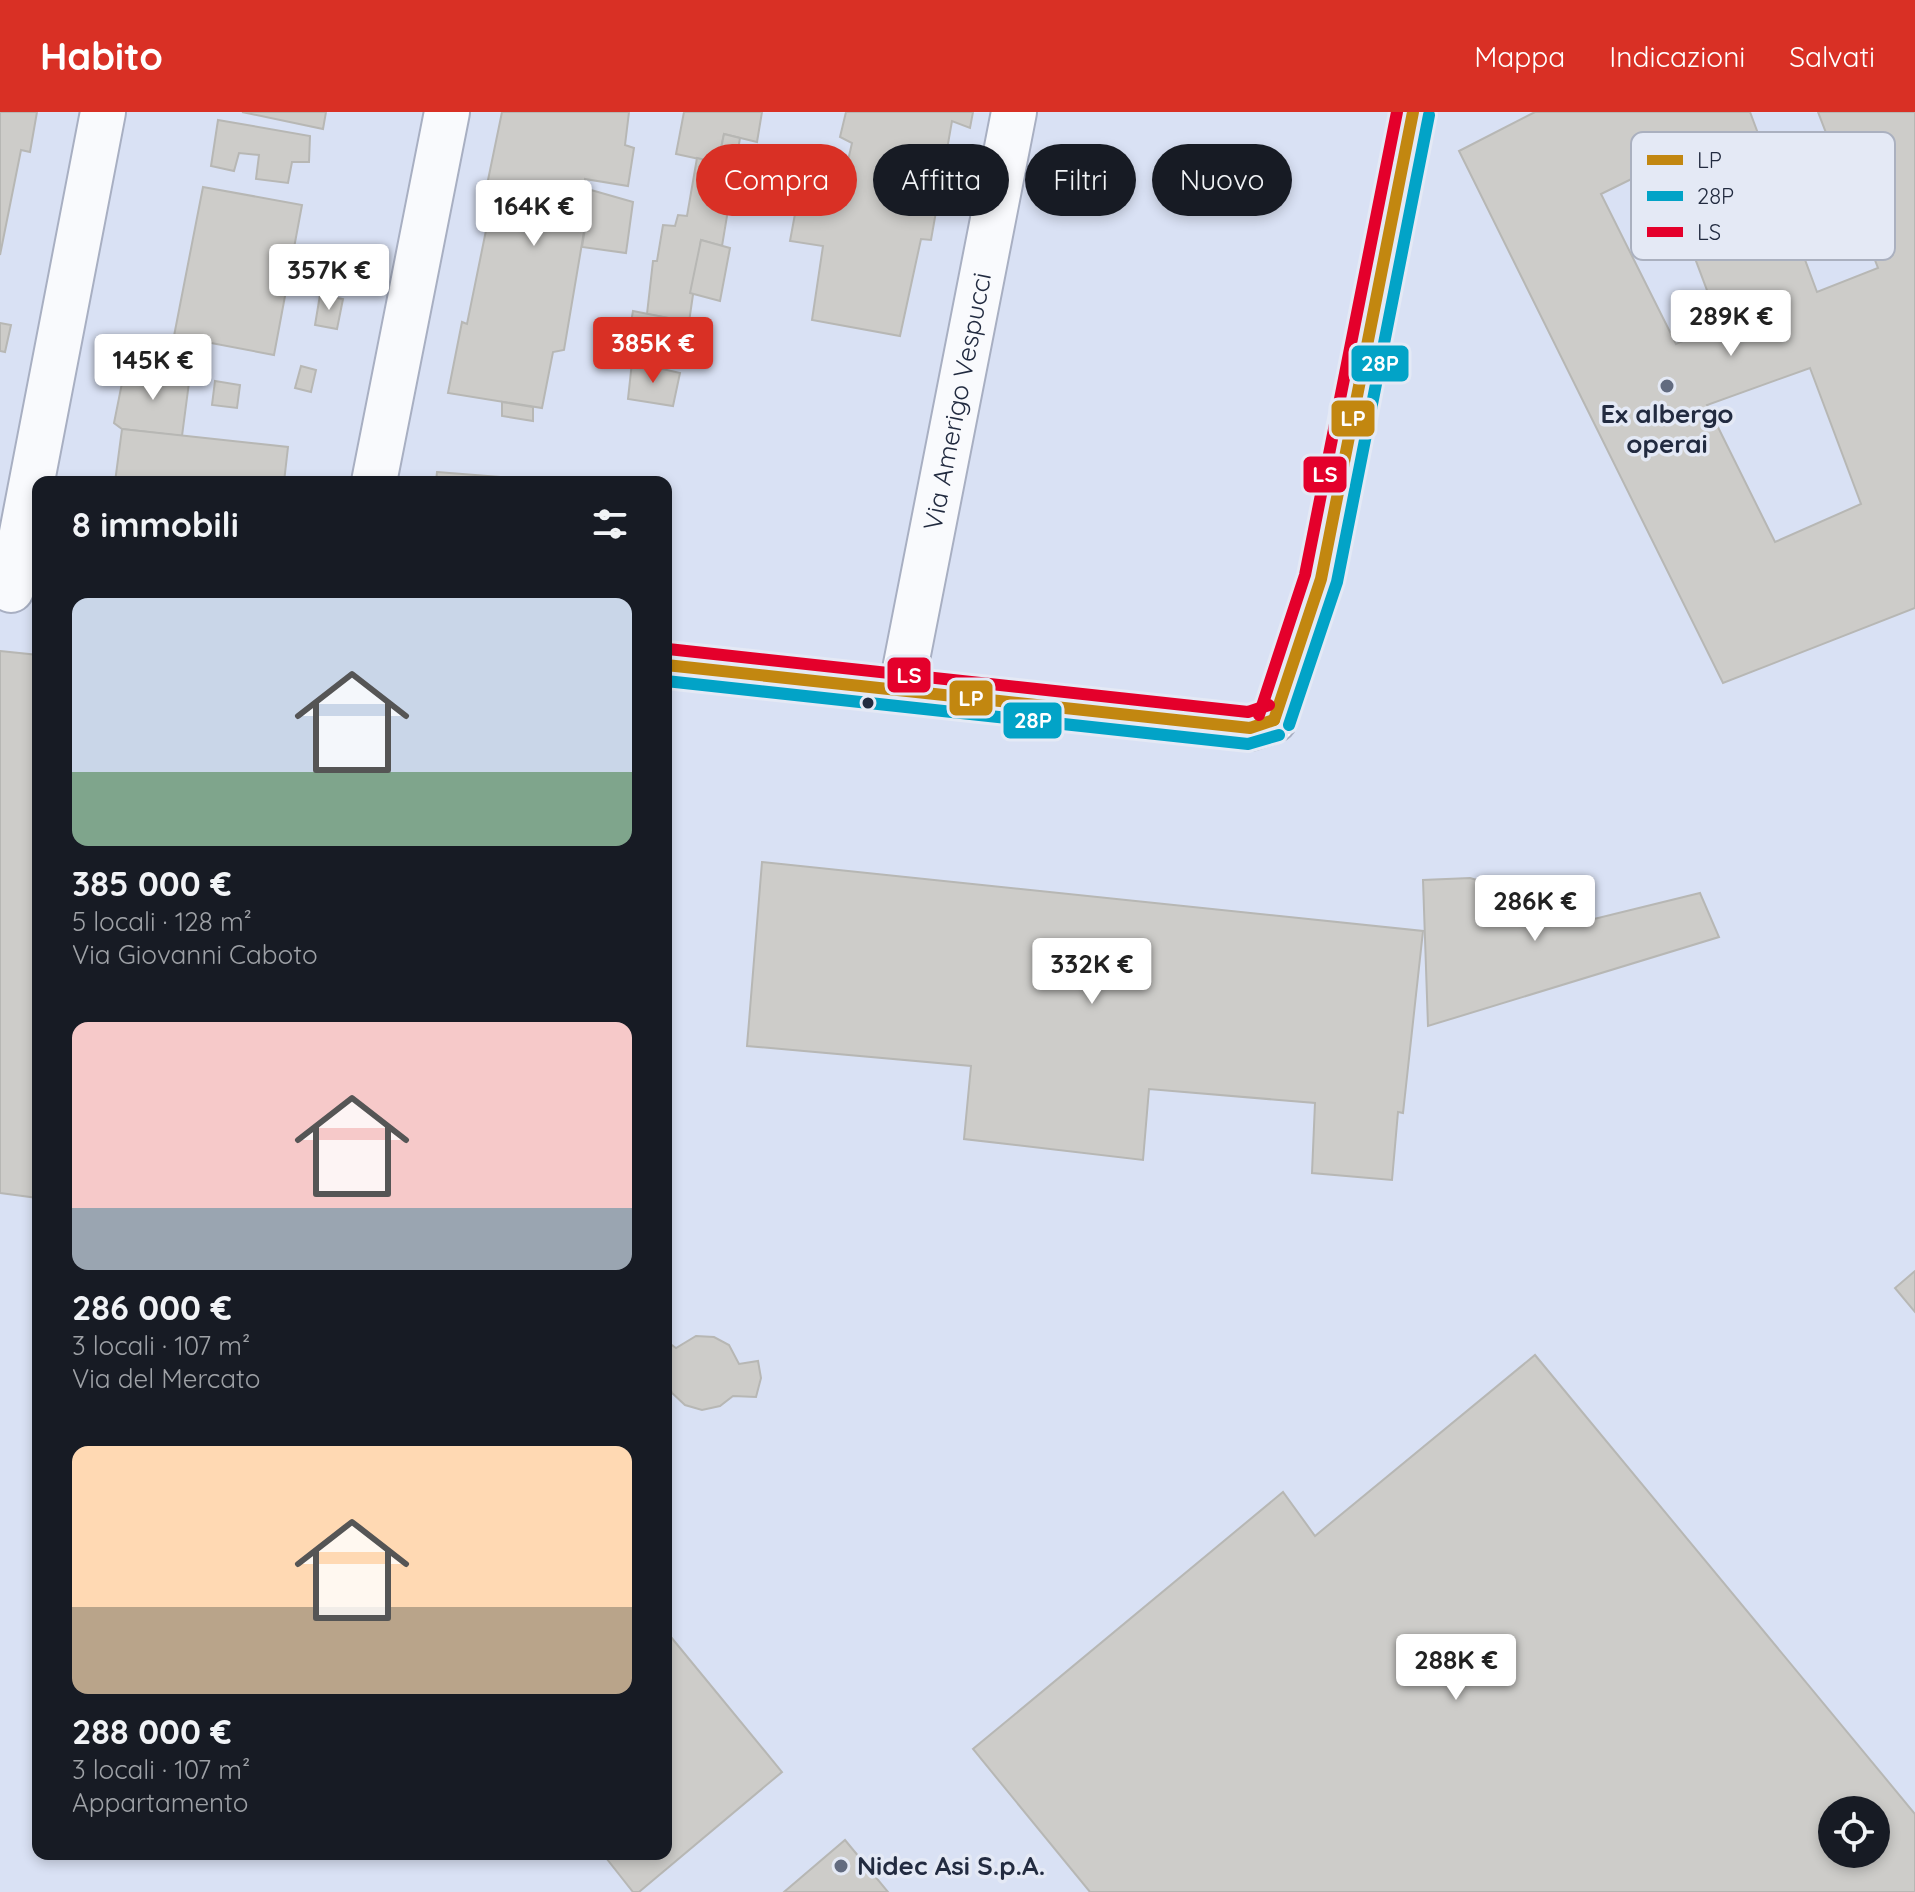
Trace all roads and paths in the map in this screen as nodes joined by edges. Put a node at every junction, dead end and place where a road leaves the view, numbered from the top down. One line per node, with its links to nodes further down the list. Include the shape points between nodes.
1 (103, 112): 5 (street)
2 (447, 112): 6 (street)
3 (1014, 112): 10 (street, Via Amerigo Vespucci)
4 (1413, 112): 10 (street, via 1321,579 1274,720 1250,728)
5 (37, 476)
6 (375, 476)
7 (32, 503): 8 (street)
8 (16, 591)
9 (672, 666): 10 (street)
10 (901, 690)

